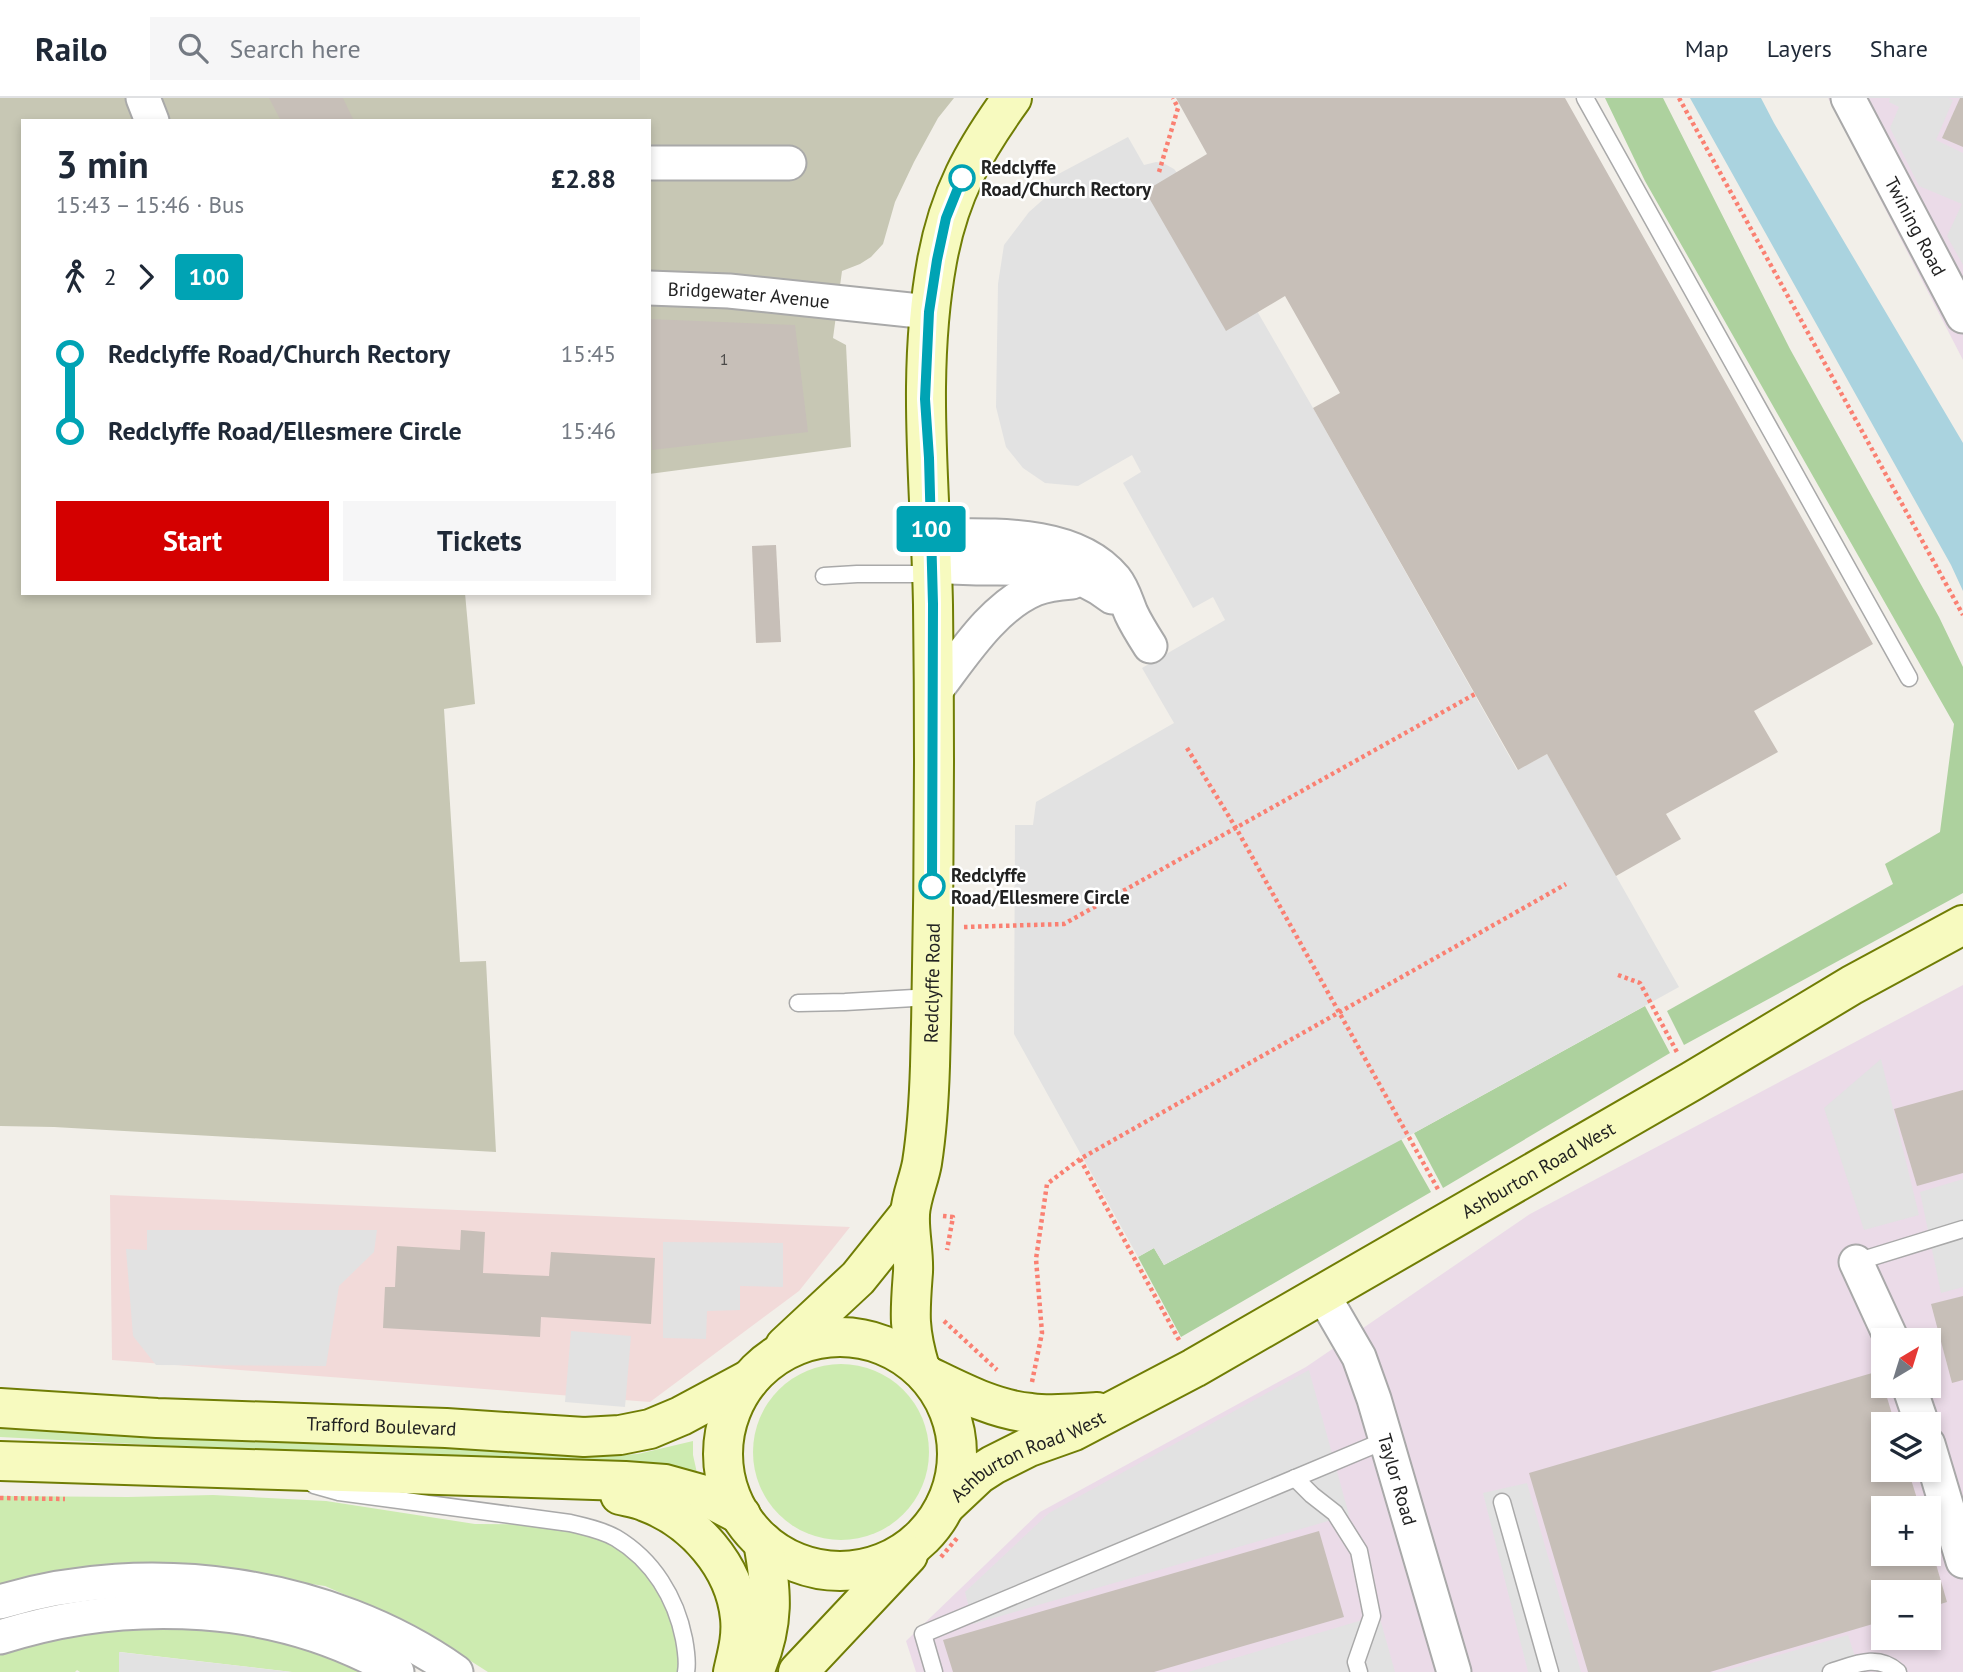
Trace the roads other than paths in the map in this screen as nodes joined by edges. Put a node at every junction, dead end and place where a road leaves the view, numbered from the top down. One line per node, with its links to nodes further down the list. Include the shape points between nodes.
1 (143, 98): 6 (street)
2 (1012, 98): 11 (main road, Redclyffe Road, via 964,172 946,218)
3 (1585, 98): 18 (lane)
4 (1848, 98): 7 (street)
5 (1857, 98): 7 (street)
6 (151, 119)
7 (1869, 136): 12 (street, Twining Road)
8 (651, 163): 9 (street)
9 (789, 163)
10 (651, 288): 11 (street, Bridgewater Avenue, via 729,291)
11 (929, 312): 13 (main road, Redclyffe Road, via 925,399)
12 (1963, 316)
13 (932, 559): 14 (lane); 15 (street, via 1056,570); 16 (street, via 998,536 1062,546 1102,566 1115,579); 19 (main road, Redclyffe Road)
14 (824, 576)
15 (1092, 583): 16 (street); 19 (street, via 1056,583 1036,588 1011,603)
16 (1132, 615): 17 (street)
17 (1150, 646)
18 (1909, 678)
19 (933, 694): 21 (main road, Redclyffe Road)
20 (1963, 925): 26 (main road, Ashburton Road West, via 1852,985)
21 (931, 997): 22 (lane); 23 (main road, Redclyffe Road, via 927,1121)
22 (798, 1003)
23 (910, 1213): 28 (main road, Redclyffe Road, via 858,1278); 29 (main road, Redclyffe Road, via 910,1325)
24 (1963, 1229): 25 (lane)
25 (1856, 1262): 27 (street)
26 (1323, 1295): 31 (main road, Ashburton Road West); 32 (street, Taylor Road, via 1359,1357)
27 (1886, 1328)
28 (759, 1370): 29 (main road, via 796,1345 828,1337 861,1338 893,1349); 30 (main road, Trafford Boulevard, via 650,1429 584,1437); 40 (main road, via 731,1410 723,1446 727,1482)
29 (924, 1372): 31 (main road, Ashburton Road West, via 1002,1408 1032,1414); 39 (main road, via 947,1405 957,1439 956,1473)
30 (0, 1408)
31 (1113, 1412): 39 (main road, Ashburton Road West, via 993,1465)
32 (1386, 1440): 35 (lane); 53 (street, Taylor Road)
33 (4, 1463): 34 (main road)
34 (250, 1468): 36 (main road); 47 (lane, via 339,1492 570,1523 614,1536 648,1563 666,1590 681,1624)
35 (1295, 1478): 51 (lane, via 923,1634); 52 (lane, via 1335,1513 1359,1551 1372,1616 1356,1662)
36 (549, 1479): 40 (main road, via 665,1484 701,1494); 48 (main road, via 645,1501 705,1542 719,1557 738,1603 740,1646)
37 (1940, 1482): 42 (street)
38 (1502, 1502): 54 (lane)
39 (945, 1506): 41 (main road)
40 (752, 1529): 41 (main road, via 792,1560 826,1570 861,1569 894,1558); 49 (main road, via 769,1577 771,1612)
41 (923, 1538): 50 (main road)
42 (1962, 1552)
43 (0, 1602): 46 (street, via 72,1586 125,1581 257,1589 349,1615 398,1637)
44 (0, 1637): 45 (street, via 113,1614 211,1614 312,1634)
45 (397, 1672)
46 (456, 1672)
47 (687, 1672)
48 (733, 1672)
49 (754, 1672)
50 (798, 1672)
51 (934, 1672)
52 (1359, 1672)
53 (1454, 1672)
54 (1550, 1672)
55 (1831, 1672): 56 (lane, via 1867,1661 1885,1663)
56 (1898, 1672)

